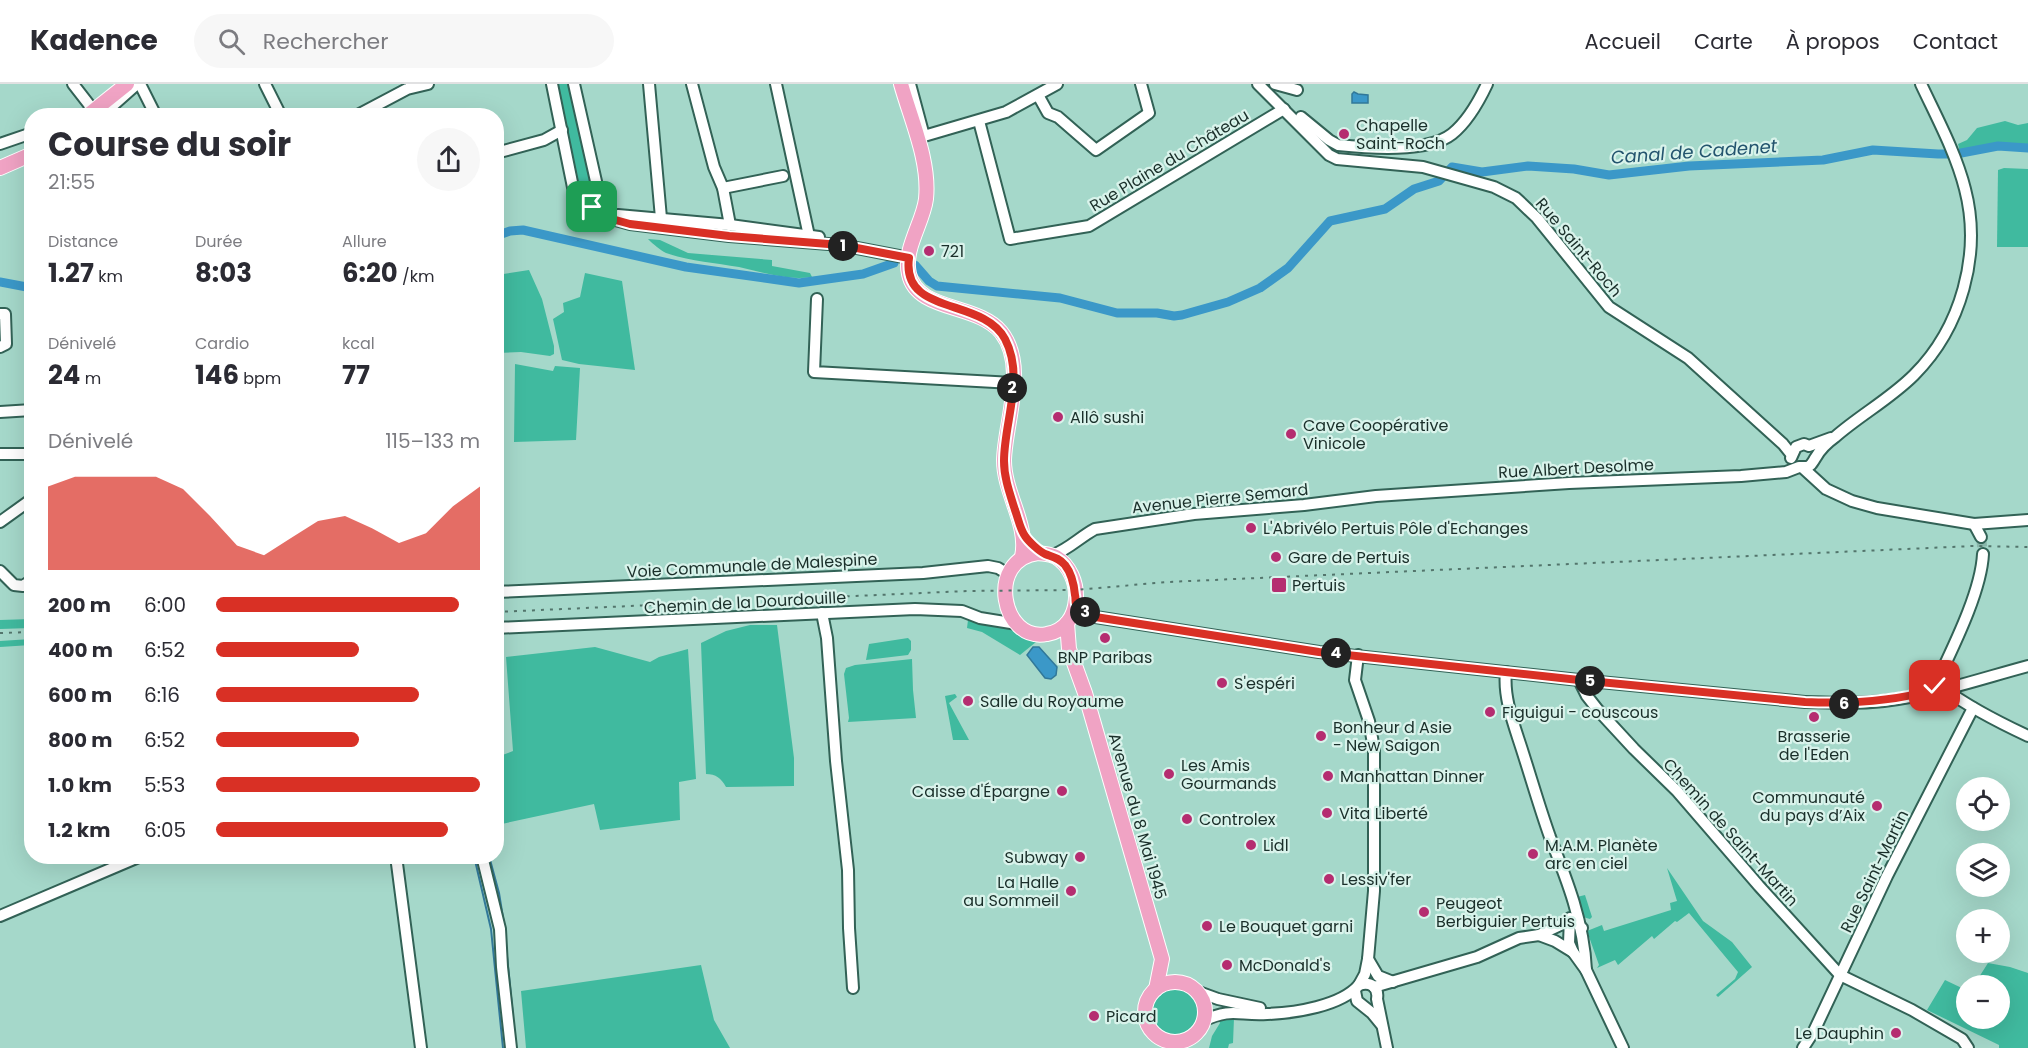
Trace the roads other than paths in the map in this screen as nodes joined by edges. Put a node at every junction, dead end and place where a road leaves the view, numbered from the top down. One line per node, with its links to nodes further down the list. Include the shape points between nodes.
1 (73, 84): 21 (street)
2 (127, 84): 22 (main road)
3 (138, 84): 23 (street); 24 (street)
4 (264, 84): 25 (street)
5 (428, 84): 26 (street, via 407,88)
6 (552, 84): 29 (street)
7 (574, 84): 37 (street)
8 (649, 84): 39 (street)
9 (692, 84): 36 (street)
10 (776, 84): 41 (street)
11 (902, 84): 43 (main road, via 926,184 924,210)
12 (910, 84): 28 (street, via 924,136)
13 (1057, 84): 20 (street)
14 (1141, 84): 20 (street, via 1149,113 1096,150 1048,113)
15 (1258, 84): 27 (street, Rue Saint-Roch)
16 (1275, 84): 19 (street)
17 (1487, 84): 27 (street, via 1463,124 1450,135 1415,147 1338,145)
18 (1921, 84): 50 (street, via 1960,171 1969,207 1970,254 1965,284 1954,316 1914,375)
19 (1297, 90)
20 (1038, 95): 28 (street)
21 (90, 108)
22 (101, 108)
23 (103, 108)
24 (152, 108)
25 (278, 108)
26 (371, 108)
27 (1284, 109): 28 (street, Rue Plaine du Château, via 1089,226 1010,238); 54 (street, Rue Saint-Roch, via 1337,159 1412,165 1507,192 1525,205 1609,307 1688,358)
28 (979, 121)
29 (562, 130): 32 (street, via 544,140); 37 (street, via 576,202 580,207)
30 (24, 136): 31 (street)
31 (0, 144)
32 (504, 151)
33 (24, 158): 34 (main road)
34 (0, 168)
35 (783, 176): 36 (street)
36 (723, 188): 40 (street)
37 (596, 203): 38 (street)
38 (611, 218): 39 (street); 42 (street, via 650,227)
39 (661, 218): 40 (street)
40 (730, 225): 41 (street)
41 (809, 236): 42 (street, via 830,238)
42 (841, 245): 43 (street)
43 (909, 258): 47 (main road, via 909,274 920,292 939,303 979,315 1000,331 1011,354)
44 (817, 299): 47 (street, via 813,372)
45 (0, 314): 46 (street, via 4,314 6,344)
46 (0, 347)
47 (1013, 383): 60 (main road, via 1004,468)
48 (24, 410): 49 (street)
49 (0, 412)
50 (1835, 436): 51 (street, Rue Albert Desolme); 54 (street)
51 (1809, 446): 54 (street, via 1814,451); 54 (street, Rue Albert Desolme, via 1796,447)
52 (0, 454): 53 (street)
53 (24, 454)
54 (1802, 462): 55 (street, Rue Albert Desolme, via 1778,473); 59 (street, via 1818,483 1838,495 1877,508)
55 (1376, 496): 62 (street, Avenue Pierre Semard, via 1108,526 1095,529)
56 (24, 505): 58 (street)
57 (2028, 519): 59 (street)
58 (0, 522)
59 (1974, 524): 61 (street)
60 (1024, 535): 64 (main road); 65 (main road)
61 (1981, 537)
62 (1074, 544): 64 (street, Avenue Pierre Semard); 67 (street)
63 (1983, 554): 83 (street, via 1972,601)
64 (1049, 555): 65 (main road); 67 (main road, via 1062,561)
65 (1022, 557): 68 (main road)
66 (0, 570): 69 (street, via 14,585)
67 (1069, 571): 73 (main road, via 1073,582)
68 (1008, 574): 70 (street, Voie Communale de Malespine, via 988,566 923,573); 71 (main road)
69 (24, 585)
70 (504, 592)
71 (1007, 608): 74 (street); 75 (main road)
72 (822, 613): 74 (street, Chemin de la Dourdouille, via 938,609); 76 (street, Chemin de la Dourdouille); 101 (street, via 848,870)
73 (1072, 614): 77 (main road, via 1053,633); 78 (main road, Avenue du 8 Mai 1945); 79 (street)
74 (992, 620): 75 (street, Chemin de la Dourdouille)
75 (1017, 624): 77 (main road, via 1034,634)
76 (504, 628)
77 (1045, 635): 78 (main road)
78 (1069, 649): 95 (main road, Avenue du 8 Mai 1945)
79 (1358, 655): 81 (street); 96 (street, via 1355,680 1373,741 1374,891)
80 (2028, 666): 83 (street)
81 (1506, 672): 82 (street); 89 (street, via 1512,719)
82 (1579, 680): 83 (street, via 1843,704 1886,701); 98 (street, Chemin de Saint-Martin, via 1598,710 1677,790)
83 (1938, 689): 84 (street)
84 (1973, 708): 85 (street); 98 (street, Rue Saint-Martin)
85 (2028, 736)
86 (122, 864): 90 (street)
87 (397, 864): 109 (street)
88 (485, 864): 110 (street, via 500,929)
89 (1572, 899): 91 (street); 92 (street)
90 (0, 916)
91 (1569, 921): 92 (street); 93 (street); 94 (street)
92 (1582, 933): 94 (street); 97 (street)
93 (1539, 935): 94 (street); 99 (street, via 1519,938 1477,957)
94 (1571, 947): 97 (street)
95 (1162, 959): 100 (main road, Avenue du 8 Mai 1945, via 1173,975); 102 (main road, Avenue du 8 Mai 1945)
96 (1368, 959): 99 (street, via 1378,976); 103 (street); 104 (street)
97 (1587, 970): 113 (street)
98 (1840, 975): 114 (street, Rue Saint-Martin); 115 (street, via 1912,1010 1962,1039)
99 (1391, 983): 103 (street)
100 (1190, 987): 102 (main road, via 1174,982); 105 (street, via 1238,1004); 107 (main road, via 1204,1005)
101 (854, 988)
102 (1156, 989): 108 (main road, via 1146,1005 1146,1019 1153,1032)
103 (1375, 991): 104 (street, via 1364,984); 104 (street, via 1370,1006); 106 (street)
104 (1359, 996): 105 (street); 106 (street)
105 (1281, 1012): 107 (street, via 1218,1014)
106 (1382, 1025): 112 (street)
107 (1200, 1027): 108 (main road, via 1188,1038); 111 (main road)
108 (1171, 1045)
109 (421, 1048)
110 (511, 1048)
111 (1193, 1048)
112 (1387, 1048)
113 (1623, 1048)
114 (1803, 1048)
115 (1968, 1048)

